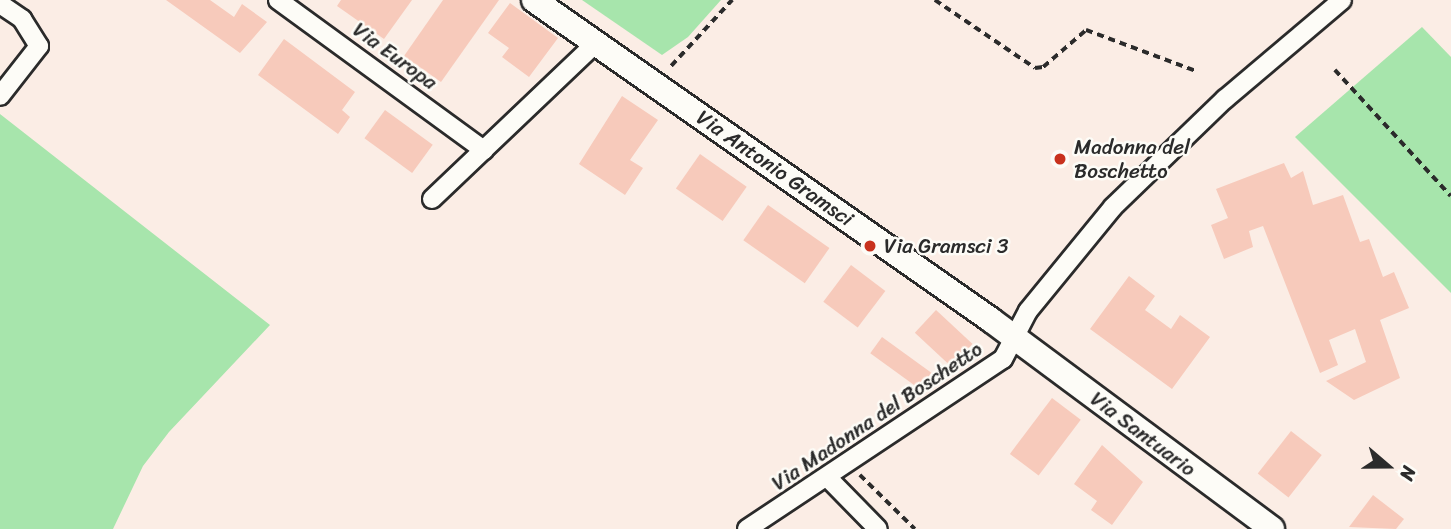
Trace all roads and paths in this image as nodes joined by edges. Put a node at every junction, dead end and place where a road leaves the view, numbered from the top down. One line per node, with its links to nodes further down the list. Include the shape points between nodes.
1 (278, 0): 12 (street, Via Europa)
2 (534, 0): 7 (street, Via Antonio Gramsci)
3 (732, 0): 8 (path, via 672,67)
4 (935, 0): 10 (path, via 1035,68 1086,30)
5 (1342, 0): 15 (street, Via Madonna del Boschetto, via 1225,99 1113,207 1070,254 1028,312)
6 (0, 4): 11 (street, via 22,19 39,46)
7 (596, 43): 12 (street); 15 (street, Via Antonio Gramsci)
8 (662, 62)
9 (1335, 70): 13 (path)
10 (1196, 71)
11 (0, 96)
12 (484, 150): 14 (street)
13 (1451, 196)
14 (432, 199)
15 (1016, 338): 16 (street, Via Madonna del Boschetto, via 1003,359); 21 (street, Via Santuario)
16 (849, 464): 17 (street, Via Madonna del Boschetto); 20 (path)
17 (828, 478): 18 (street, Via Madonna del Boschetto); 19 (street)
18 (747, 529)
19 (878, 529)
20 (915, 529)
21 (1272, 529)

